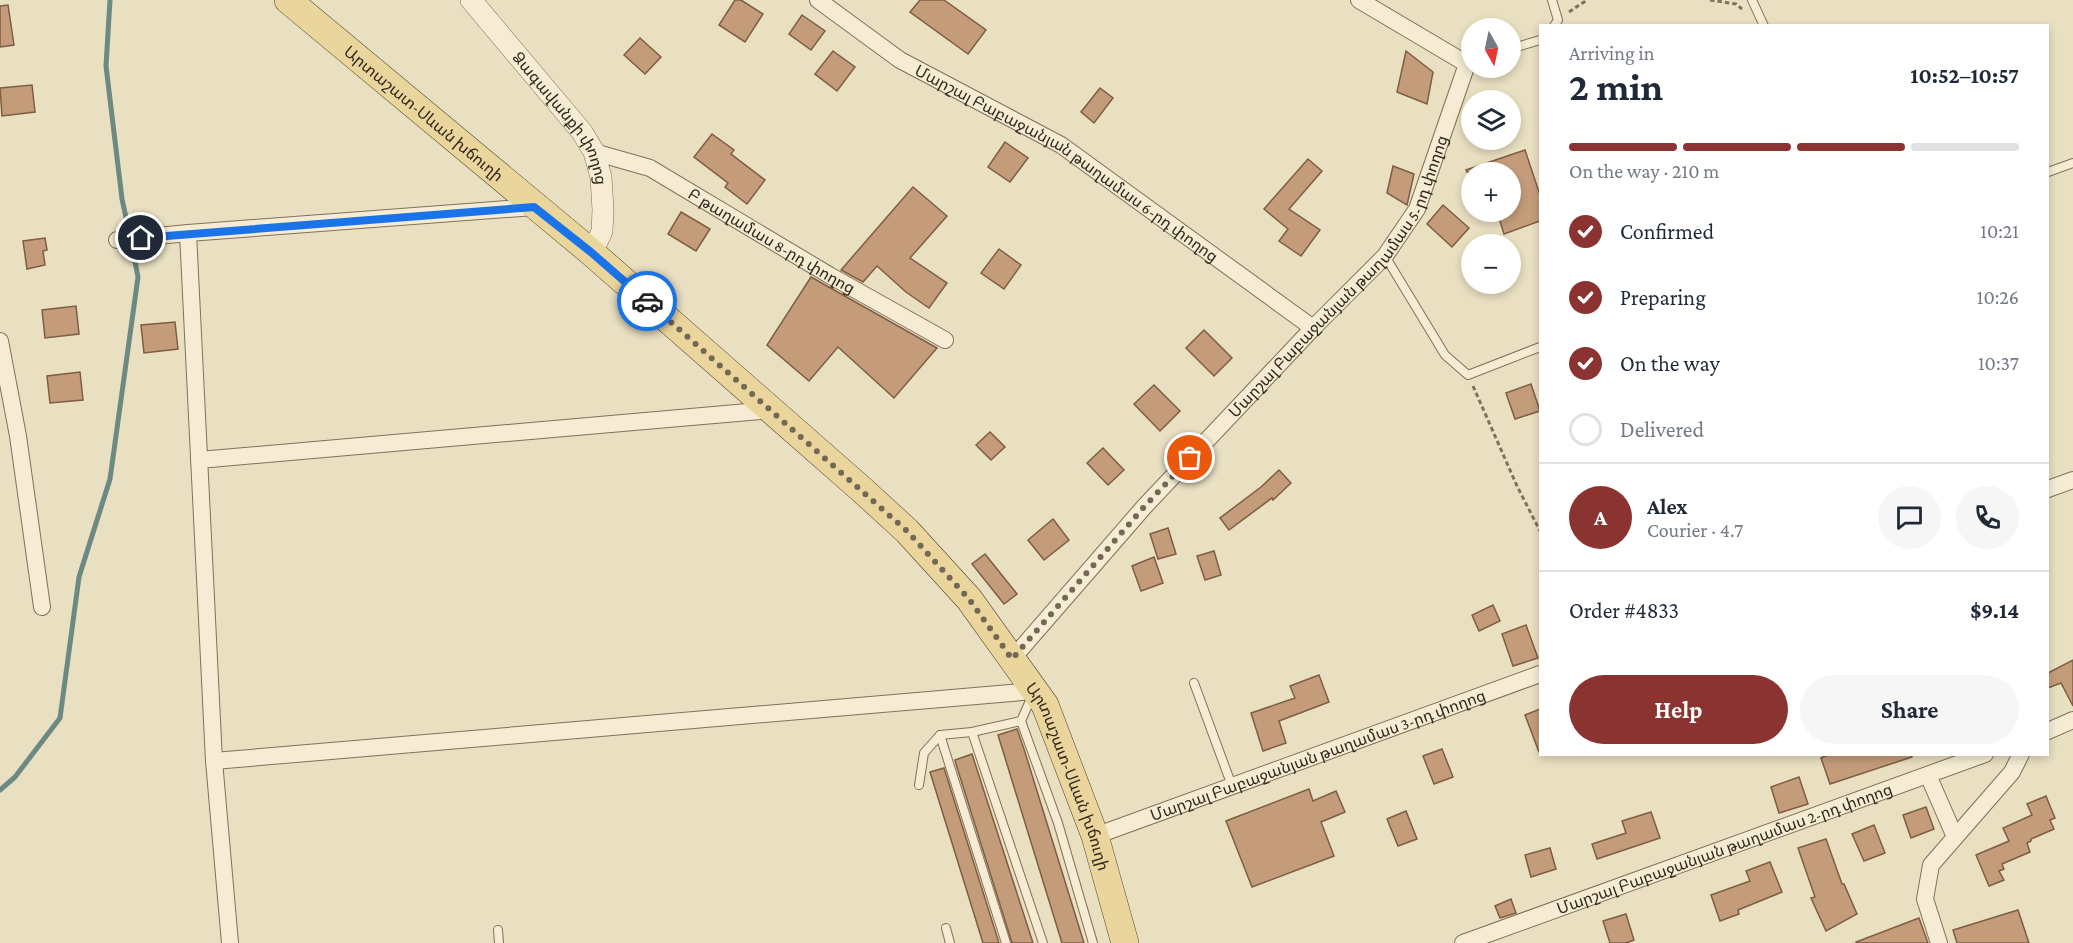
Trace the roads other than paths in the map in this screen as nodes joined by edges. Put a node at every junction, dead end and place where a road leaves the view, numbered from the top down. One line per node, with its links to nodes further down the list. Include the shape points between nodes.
1 (288, 0): 16 (main road, Արտաշատ-Սևան խճուղի)
2 (471, 0): 13 (street, Ձագավանքի փողոց, via 582,132)
3 (818, 0): 21 (street, Մարշալ Բաբաջանյան թաղամաս 6-րդ փողոց, via 900,60 1061,145)
4 (1359, 0): 11 (street)
5 (1552, 0): 7 (lane)
6 (1752, 0): 8 (lane)
7 (1556, 23)
8 (1763, 24)
9 (1539, 40): 10 (lane)
10 (1521, 46)
11 (1461, 58)
12 (1464, 78): 20 (street, Մարշալ Բաբաջանյան թաղամաս 5-րդ փողոց, via 1417,209)
13 (594, 152): 19 (street, Ձագավանքի փողոց, via 601,177 603,210 602,231); 22 (street, Բ թաղամաս 8-րդ փողոց, via 650,168)
14 (2073, 163): 15 (lane)
15 (2049, 172)
16 (534, 207): 17 (street); 19 (main road, Արտաշատ-Սևան խճուղի)
17 (188, 233): 18 (street); 26 (street)
18 (117, 240)
19 (592, 253): 25 (main road, Արտաշատ-Սևան խճուղի)
20 (1385, 256): 21 (street, Մարշալ Բաբաջանյան թաղամաս 5-րդ փողոց); 24 (lane, via 1445,355 1468,375)
21 (1313, 328): 30 (street, Մարշալ Բաբաջանյան թաղամաս 5-րդ փողոց, via 1144,507)
22 (945, 340)
23 (0, 341): 29 (street)
24 (1539, 347)
25 (771, 410): 26 (street); 30 (main road, Արտաշատ-Սևան խճուղի, via 907,531 969,599)
26 (199, 460): 41 (street)
27 (2073, 480): 28 (street)
28 (2049, 489)
29 (42, 607)
30 (1012, 659): 33 (main road, Արտաշատ-Սևան խճուղի)
31 (1539, 674): 44 (street, Մարշալ Բաբաջանյան թաղամաս 3-րդ փողոց)
32 (1194, 683): 44 (lane)
33 (1034, 690): 35 (lane); 41 (street); 45 (main road, Արտաշատ-Սևան խճուղի, via 1045,705)
34 (2073, 720): 36 (street)
35 (1021, 721): 37 (lane); 54 (lane, via 1058,823)
36 (2049, 731)
37 (972, 732): 38 (lane); 53 (lane)
38 (940, 735): 43 (lane, via 924,753); 52 (lane)
39 (1980, 756): 42 (street, Մարշալ Բաբաջանյան թաղամաս 2-րդ փողոց)
40 (2020, 756): 46 (street, via 2012,772)
41 (214, 761): 49 (street)
42 (1929, 775): 46 (street); 56 (street, Մարշալ Բաբաջանյան թաղամաս 2-րդ փողոց)
43 (919, 785)
44 (1232, 786): 45 (street, Մարշալ Բաբաջանյան թաղամաս 3-րդ փողոց)
45 (1095, 836): 55 (main road, Արտաշատ-Սևան խճուղի)
46 (1955, 837): 57 (street, via 1931,865 1925,899)
47 (946, 928): 51 (lane)
48 (498, 930): 50 (lane)
49 (230, 943)
50 (499, 943)
51 (950, 943)
52 (1006, 943)
53 (1043, 943)
54 (1093, 943)
55 (1125, 943)
56 (1463, 943)
57 (1939, 943)

